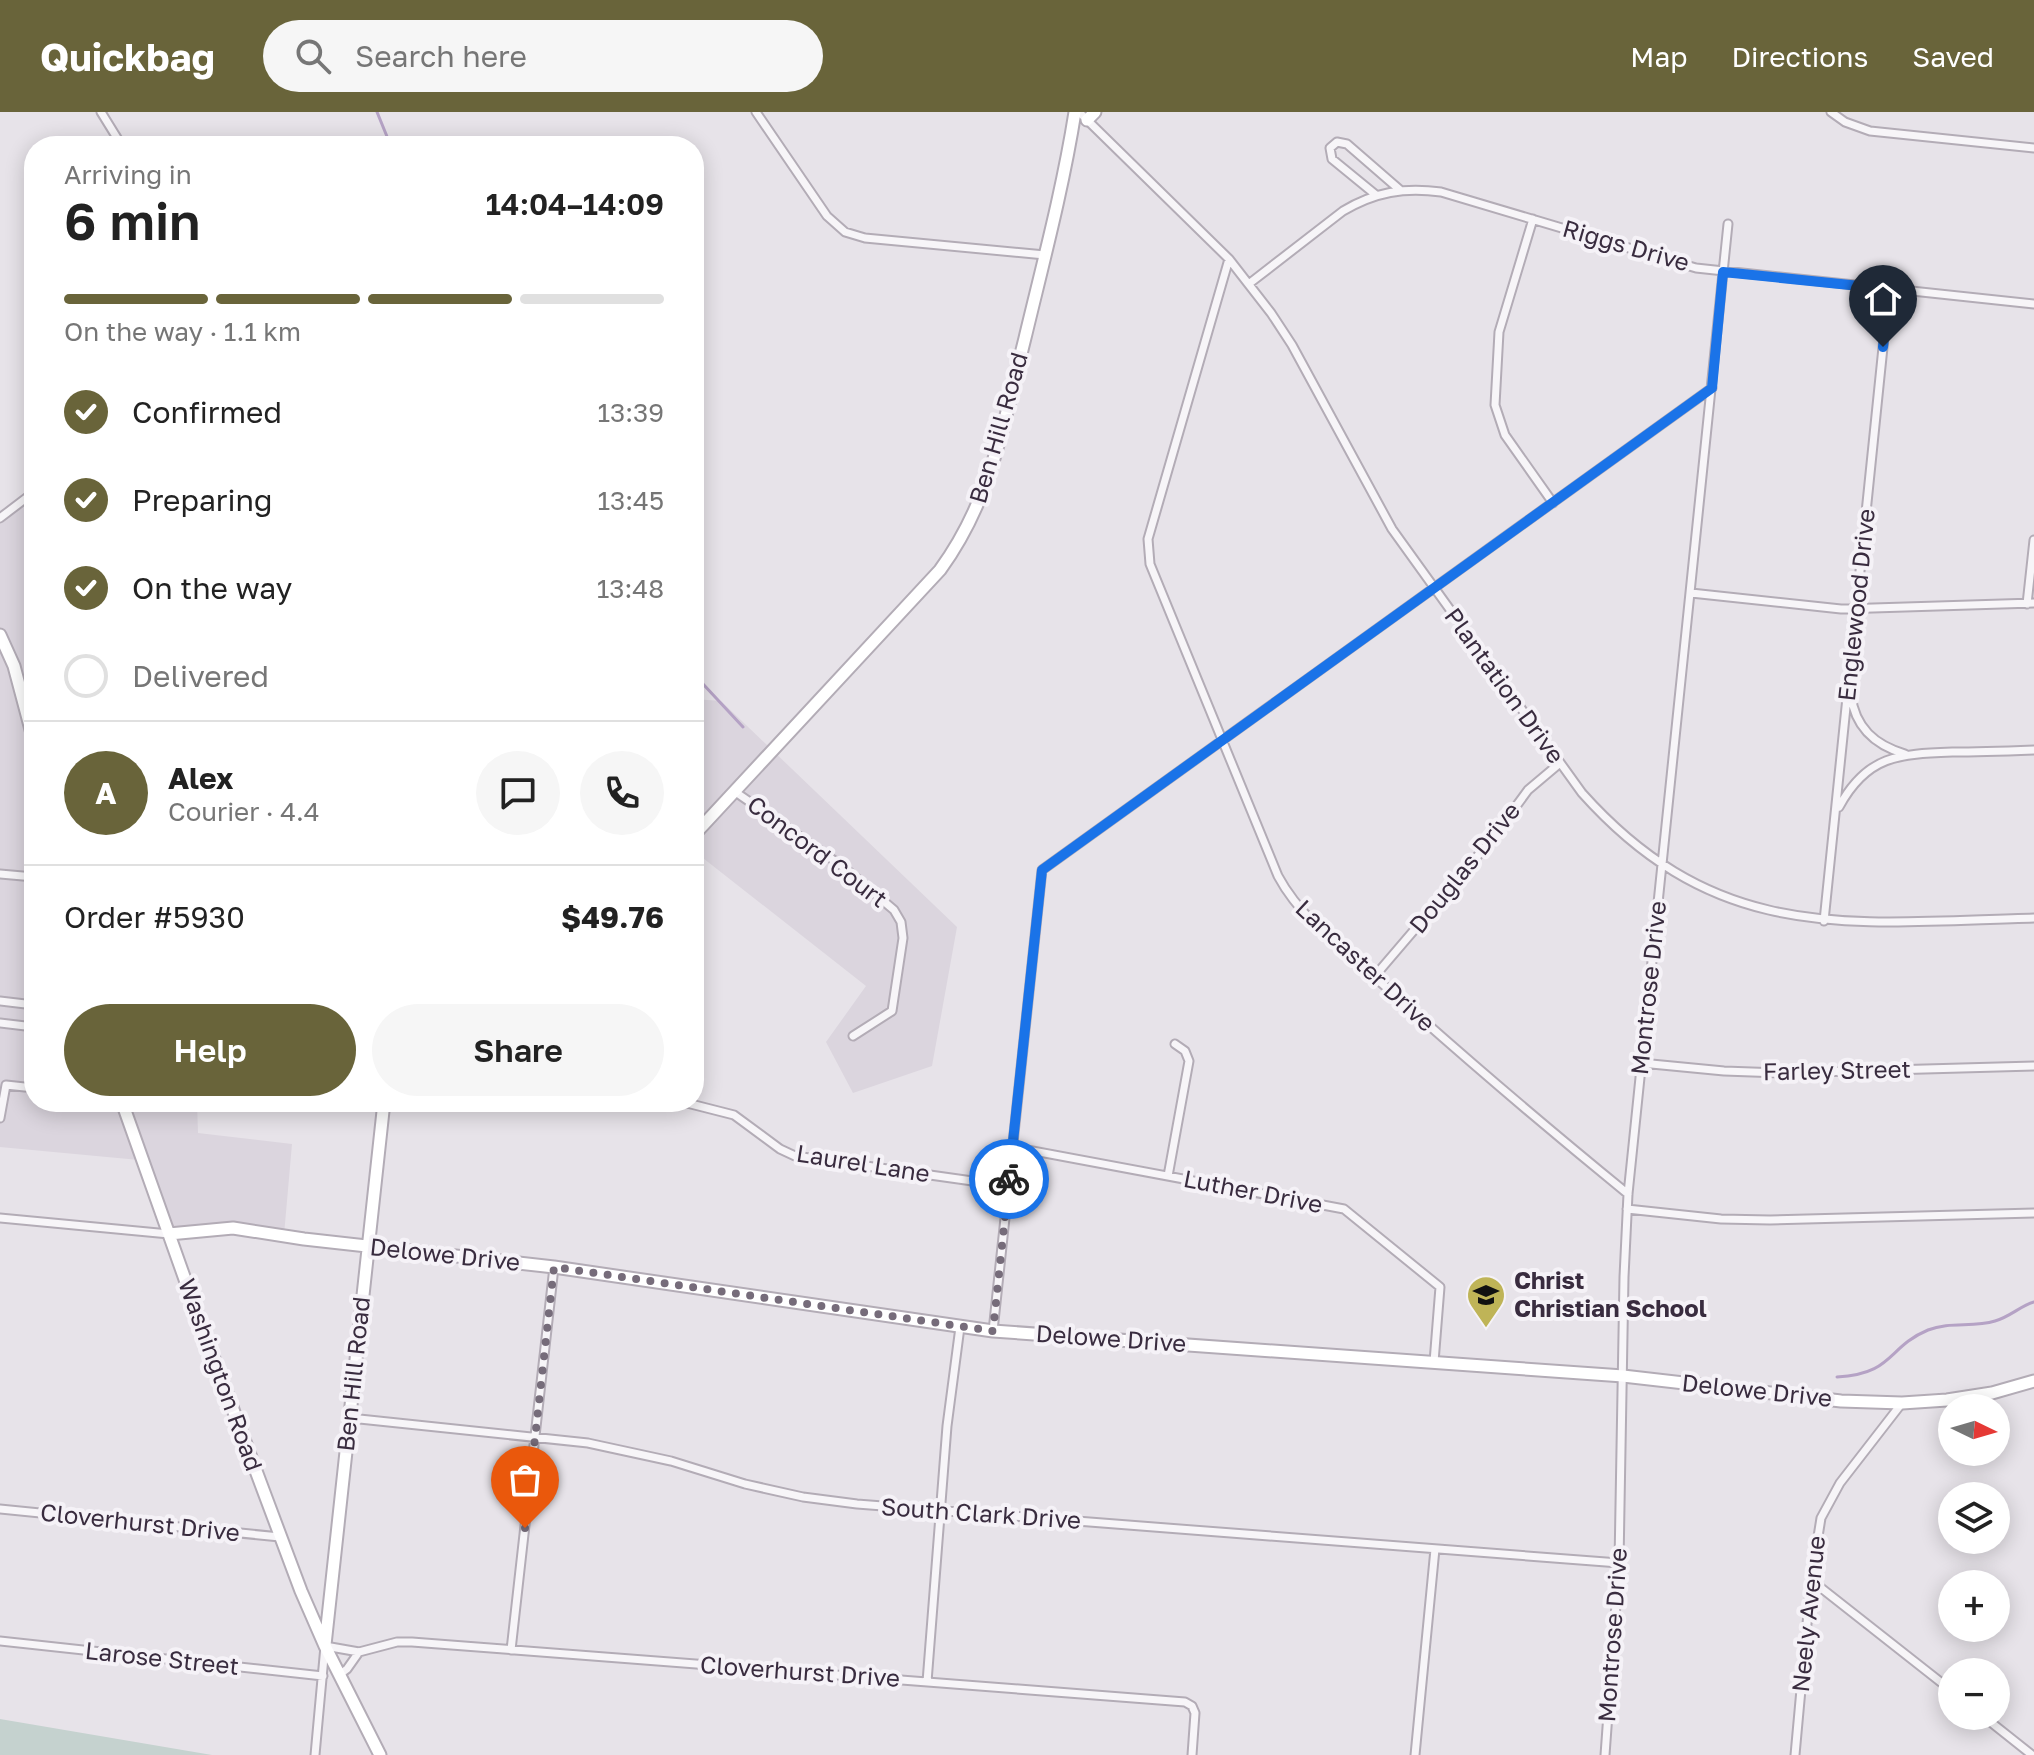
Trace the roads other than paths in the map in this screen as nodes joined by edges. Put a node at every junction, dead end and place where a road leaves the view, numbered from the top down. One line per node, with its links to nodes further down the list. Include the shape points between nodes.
1 (101, 112): 5 (street)
2 (756, 112): 11 (street, via 827,216 845,232)
3 (1831, 112): 6 (street, via 1870,131)
4 (1084, 114): 11 (street, Ben Hill Road); 12 (street, Plantation Drive)
5 (116, 136)
6 (2034, 148)
7 (1400, 190): 8 (street, Riggs Drive); 8 (street, via 1347,144 1337,142 1330,148 1332,159); 9 (street, Riggs Drive, via 1441,192)
8 (1376, 195): 14 (street, Riggs Drive, via 1343,211)
9 (1533, 219): 13 (street, Riggs Drive); 19 (street, via 1499,332 1495,405 1505,435)
10 (1728, 224): 13 (street, Montrose Drive)
11 (1045, 255): 33 (street, Ben Hill Road, via 988,483 968,528 940,570)
12 (1229, 259): 14 (street, Plantation Drive); 29 (street, Lancaster Drive, via 1147,552)
13 (1723, 272): 15 (street, Riggs Drive); 17 (street, Montrose Drive)
14 (1250, 283): 22 (street, Plantation Drive, via 1292,345 1392,529)
15 (1889, 289): 16 (street, Riggs Drive); 25 (street, Englewood Drive)
16 (2034, 304)
17 (1712, 388): 19 (street); 23 (street, Montrose Drive)
18 (24, 500): 20 (street)
19 (1553, 503): 22 (street)
20 (0, 518)
21 (2034, 540): 24 (street)
22 (1434, 589): 29 (street); 32 (street, Plantation Drive)
23 (1691, 593): 25 (street); 36 (street, Montrose Drive)
24 (2030, 604): 25 (street)
25 (1856, 609): 27 (street, Englewood Drive)
26 (0, 635): 28 (street)
27 (1851, 657): 31 (street, via 1851,697 1858,722 1877,742); 34 (street, Englewood Drive)
28 (24, 704)
29 (1222, 741): 41 (street, Lancaster Drive, via 1286,892); 55 (street, via 1042,870)
30 (2034, 750): 31 (street)
31 (1905, 754): 34 (street, via 1863,773)
32 (1560, 763): 36 (street, Plantation Drive, via 1606,819); 41 (street, Douglas Drive, via 1528,790)
33 (734, 791): 35 (street, Ben Hill Road); 46 (street, Concord Court, via 842,866 901,922 892,1011)
34 (1836, 813): 40 (street, Englewood Drive)
35 (704, 824)
36 (1662, 864): 40 (street, Plantation Drive, via 1741,903); 48 (street, Montrose Drive)
37 (0, 874): 38 (street)
38 (24, 876)
39 (2034, 918): 40 (street, Plantation Drive)
40 (1824, 921)
41 (1374, 977): 58 (street, Lancaster Drive)
42 (0, 1001): 43 (street)
43 (24, 1004)
44 (0, 1023): 45 (street)
45 (24, 1026)
46 (853, 1036)
47 (1175, 1044): 56 (street, via 1189,1061)
48 (1641, 1063): 49 (street, Farley Street, via 1780,1073); 58 (street, Montrose Drive)
49 (2034, 1066)
50 (24, 1087): 54 (street, via 6,1085)
51 (704, 1107): 57 (street, Laurel Lane, via 734,1115 795,1156)
52 (126, 1112): 62 (street, Washington Road)
53 (383, 1112): 63 (street, Ben Hill Road)
54 (0, 1118)
55 (1012, 1147): 56 (street, Luther Drive); 57 (street)
56 (1168, 1176): 67 (street, Luther Drive, via 1344,1209 1440,1287)
57 (1008, 1186): 66 (street)
58 (1628, 1194): 59 (street, Montrose Drive)
59 (1627, 1209): 60 (street, via 1770,1220); 68 (street, Montrose Drive)
60 (2034, 1213)
61 (0, 1218): 62 (street, Delowe Drive)
62 (169, 1234): 63 (street, Delowe Drive, via 233,1228); 75 (street, Washington Road)
63 (368, 1246): 64 (street, Delowe Drive); 71 (street, Ben Hill Road)
64 (554, 1267): 65 (street, Delowe Drive); 72 (street)
65 (960, 1327): 66 (street, Delowe Drive); 74 (street)
66 (993, 1331): 67 (street, Delowe Drive)
67 (1434, 1362): 68 (street, Delowe Drive)
68 (1623, 1376): 70 (street, Delowe Drive); 77 (street, Montrose Drive)
69 (2034, 1381): 70 (street, Delowe Drive, via 1992,1393)
70 (1902, 1403): 78 (street, Neely Avenue, via 1829,1501 1816,1534)
71 (350, 1418): 72 (street, South Clark Drive); 80 (street, Ben Hill Road)
72 (535, 1437): 74 (street, South Clark Drive, via 634,1451 803,1497); 81 (street)
73 (0, 1509): 75 (street, Cloverhurst Drive)
74 (940, 1511): 76 (street, South Clark Drive); 86 (street)
75 (280, 1537): 80 (street, Washington Road)
76 (1435, 1549): 77 (street, South Clark Drive); 91 (street)
77 (1619, 1563): 92 (street, Montrose Drive)
78 (1811, 1580): 85 (street); 93 (street, Neely Avenue)
79 (0, 1641): 84 (street, Larose Street)
80 (325, 1646): 82 (street, Cloverhurst Drive); 83 (street, Washington Road); 84 (street)
81 (511, 1650): 82 (street, Cloverhurst Drive, via 397,1642); 86 (street, Cloverhurst Drive)
82 (359, 1652): 83 (street)
83 (339, 1675): 89 (street, Washington Road)
84 (323, 1676): 88 (street)
85 (1938, 1680)
86 (927, 1682): 90 (street, Cloverhurst Drive, via 1185,1702 1195,1713)
87 (2001, 1730): 94 (street)
88 (315, 1755)
89 (380, 1755)
90 (1192, 1755)
91 (1415, 1755)
92 (1605, 1755)
93 (1795, 1755)
94 (2032, 1755)

